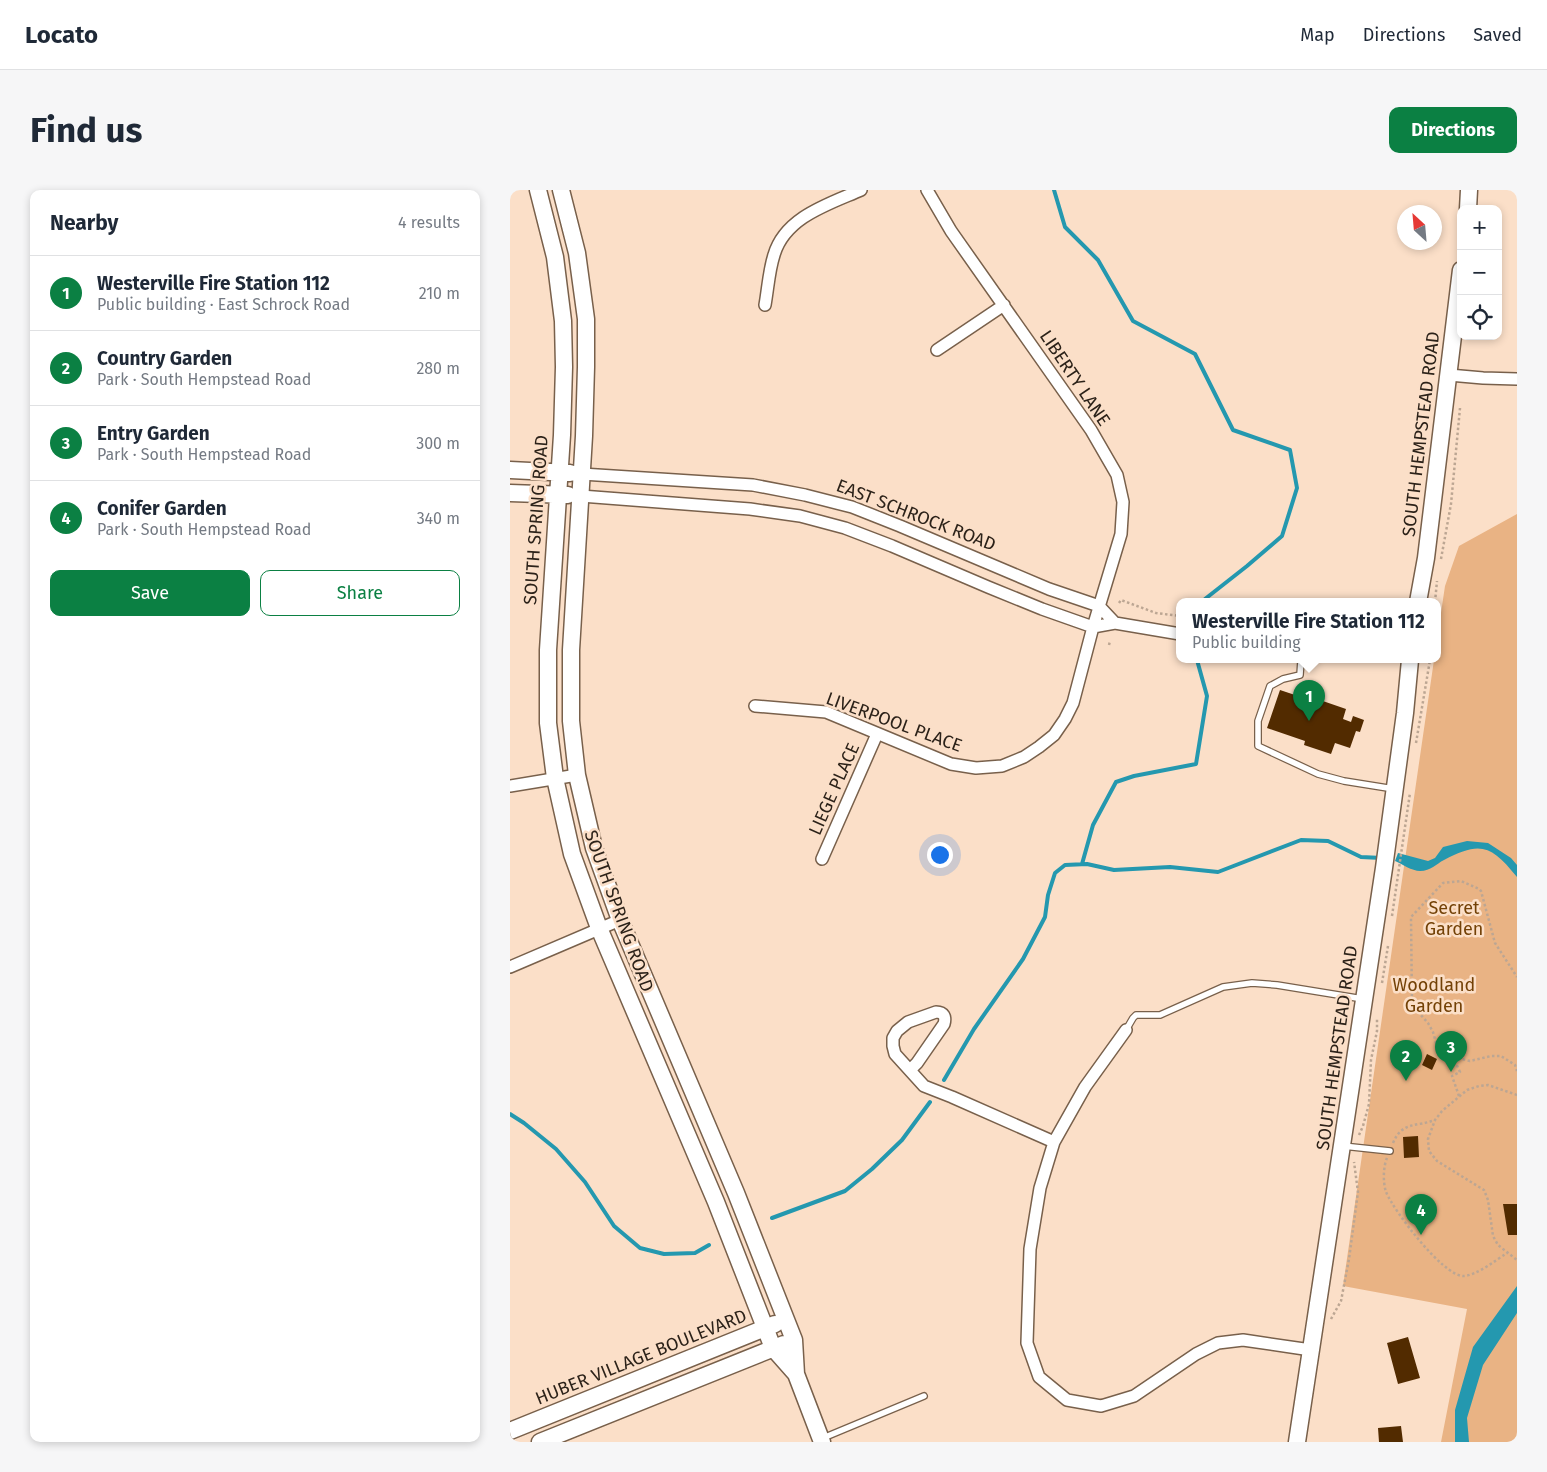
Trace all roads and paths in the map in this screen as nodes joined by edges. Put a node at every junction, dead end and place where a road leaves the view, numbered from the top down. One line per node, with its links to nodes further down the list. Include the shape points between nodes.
1 (538, 190): 15 (main road, SOUTH SPRING ROAD, via 555,257 563,321)
2 (561, 190): 16 (main road, SOUTH SPRING ROAD, via 577,253 586,319)
3 (861, 190): 8 (street, via 803,217 780,241 774,254)
4 (927, 190): 9 (street, LIBERTY LANE)
5 (1469, 190): 6 (main road)
6 (1468, 205)
7 (1458, 295): 11 (main road, SOUTH HEMPSTEAD ROAD)
8 (765, 305)
9 (1004, 305): 10 (street); 25 (street, LIBERTY LANE, via 1091,430 1117,475 1123,502 1120,534)
10 (937, 350)
11 (1449, 375): 12 (street); 22 (main road, SOUTH HEMPSTEAD ROAD)
12 (1517, 379)
13 (1460, 406): 20 (path, via 1451,504)
14 (510, 470): 15 (main road, EAST SCHROCK ROAD)
15 (560, 473): 16 (main road, EAST SCHROCK ROAD); 18 (main road, SOUTH SPRING ROAD)
16 (582, 474): 19 (main road, SOUTH SPRING ROAD); 25 (street, EAST SCHROCK ROAD, via 753,485 852,507 1049,589)
17 (510, 492): 18 (main road)
18 (559, 495): 19 (main road); 39 (main road, SOUTH SPRING ROAD, via 548,650 548,723)
19 (581, 496): 28 (street, via 800,516 845,528 1033,606); 38 (main road, SOUTH SPRING ROAD, via 570,650 571,721)
20 (1441, 562)
21 (1437, 581): 23 (path)
22 (1419, 598)
23 (1435, 598)
24 (1120, 601): 26 (path, via 1156,613)
25 (1099, 606): 27 (street, EAST SCHROCK ROAD); 28 (street, LIVERPOOL PLACE)
26 (1176, 616)
27 (1115, 623): 28 (street); 29 (street)
28 (1093, 626): 36 (street, LIVERPOOL PLACE, via 1073,703 1065,719 1054,735 1024,758 1002,766 976,768 951,764)
29 (1175, 633)
30 (1110, 640): 31 (path)
31 (1109, 645)
32 (1301, 663): 41 (lane, via 1300,675 1270,686 1258,721 1258,746 1318,774 1344,782)
33 (1410, 663): 41 (main road, SOUTH HEMPSTEAD ROAD)
34 (1430, 663): 37 (path)
35 (756, 706): 36 (street, LIVERPOOL PLACE, via 826,712)
36 (878, 734): 43 (street, LIEGE PLACE)
37 (1416, 744)
38 (577, 775): 39 (street); 44 (main road, SOUTH SPRING ROAD, via 594,848)
39 (555, 778): 40 (street); 46 (main road, SOUTH SPRING ROAD, via 572,854)
40 (510, 786)
41 (1394, 789): 51 (main road, SOUTH HEMPSTEAD ROAD)
42 (1407, 821): 45 (path)
43 (822, 859)
44 (620, 920): 46 (street); 65 (main road, SOUTH SPRING ROAD)
45 (1391, 924)
46 (599, 928): 48 (street); 67 (main road, SOUTH SPRING ROAD)
47 (1388, 941): 50 (path)
48 (510, 967)
49 (1517, 977): 54 (path, via 1495,943 1481,891 1461,881 1443,883 1411,918 1412,1005 1428,1023 1438,1050)
50 (1380, 991)
51 (1364, 1000): 53 (lane, via 1252,983 1223,987 1160,1015 1136,1015); 61 (main road, SOUTH HEMPSTEAD ROAD)
52 (1377, 1016): 61 (path, via 1368,1109 1363,1126)
53 (1126, 1030): 60 (street, via 1085,1087)
54 (1453, 1057): 56 (path, via 1470,1061 1501,1056 1515,1065); 58 (path, via 1460,1072 1452,1076)
55 (910, 1070): 55 (street, via 895,1054 893,1038 908,1022 940,1012 944,1015 944,1024); 60 (street, via 924,1086)
56 (1517, 1071)
57 (1517, 1095): 58 (path, via 1488,1085 1467,1090)
58 (1459, 1096): 59 (path)
59 (1435, 1120): 62 (path, via 1401,1130); 63 (path, via 1428,1139 1429,1151 1437,1161 1484,1190 1493,1236)
60 (1054, 1142): 70 (street, via 1040,1188 1030,1250 1027,1343 1039,1377 1067,1400 1101,1406 1134,1396 1218,1343 1243,1340)
61 (1348, 1147): 62 (lane); 66 (path, via 1354,1158 1358,1192 1341,1301); 70 (main road, SOUTH HEMPSTEAD ROAD)
62 (1390, 1151): 63 (path, via 1385,1164 1386,1190 1434,1258 1461,1276 1470,1275)
63 (1507, 1253): 64 (path)
64 (1517, 1260)
65 (786, 1320): 67 (main road, HUBER VILLAGE BOULEVARD); 68 (main road, SOUTH SPRING ROAD)
66 (1330, 1323)
67 (766, 1328): 69 (main road, SOUTH SPRING ROAD); 73 (main road, HUBER VILLAGE BOULEVARD)
68 (794, 1340): 69 (main road); 71 (main road, SOUTH SPRING ROAD)
69 (773, 1348): 71 (main road, SOUTH SPRING ROAD); 75 (main road)
70 (1311, 1350): 76 (main road, SOUTH HEMPSTEAD ROAD)
71 (796, 1374): 74 (main road, SOUTH SPRING ROAD)
72 (924, 1396): 74 (lane)
73 (510, 1431)
74 (821, 1440)
75 (540, 1442)
76 (1297, 1442)

